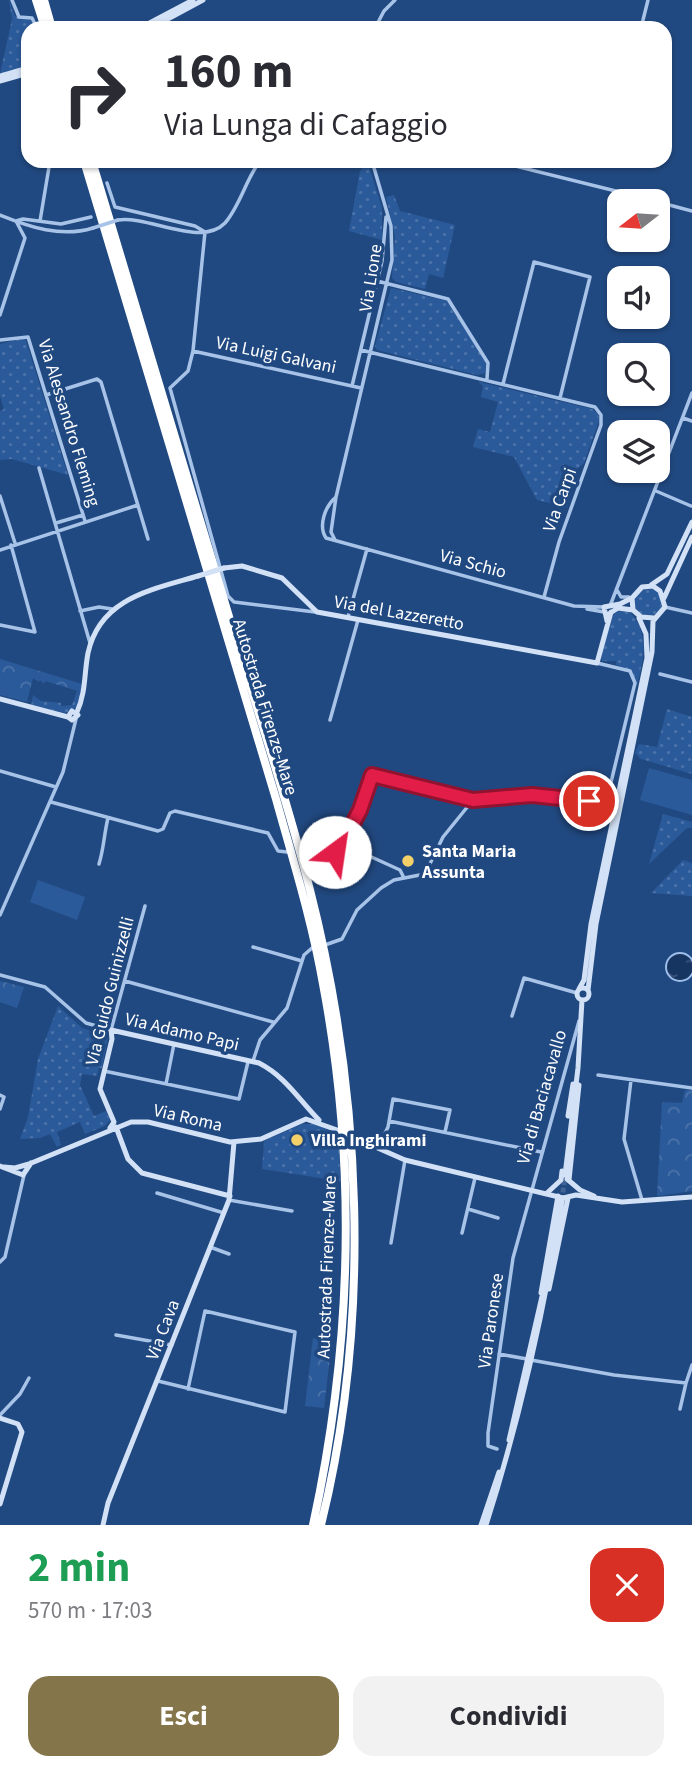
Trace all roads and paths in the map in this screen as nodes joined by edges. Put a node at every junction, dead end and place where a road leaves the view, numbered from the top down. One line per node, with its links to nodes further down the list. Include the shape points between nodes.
1 (12, 0): 8 (street, via 19,16)
2 (36, 0): 9 (highway)
3 (44, 0): 10 (highway)
4 (193, 0): 11 (street)
5 (203, 0): 12 (street)
6 (396, 0): 13 (street)
7 (648, 0): 14 (street)
8 (34, 21)
9 (43, 21)
10 (50, 21)
11 (153, 21)
12 (164, 21)
13 (379, 21)
14 (643, 21)
15 (21, 72): 16 (street)
16 (0, 78)
17 (49, 168): 31 (street)
18 (87, 168): 176 (highway, Autostrada Firenze-Mare, via 289,846 323,982 340,1096 347,1213 341,1359)
19 (94, 168): 177 (highway, Autostrada Firenze-Mare, via 307,880 340,1043 354,1214 351,1306 340,1429)
20 (256, 168): 32 (street, via 226,222)
21 (374, 168): 26 (street, Via Lione)
22 (523, 168): 24 (street)
23 (107, 183): 32 (street, via 115,208)
24 (608, 189)
25 (670, 205): 27 (street)
26 (385, 208): 33 (street, Via Lione, via 386,241); 34 (street, Via Lione, via 392,243)
27 (692, 211)
28 (0, 215): 30 (street)
29 (91, 217): 31 (street, via 61,224)
30 (16, 221): 31 (street); 32 (street, bridge, via 60,232 130,219); 35 (street, via 25,238)
31 (40, 221)
32 (205, 232): 38 (street)
33 (377, 281): 34 (street); 37 (street, Via Lione)
34 (387, 283): 39 (street, Via Lione); 40 (street, via 448,299 488,363)
35 (0, 315)
36 (0, 340): 45 (street, Via Alessandro Fleming, via 28,337)
37 (361, 350): 39 (street); 42 (street, Via Lione)
38 (193, 351): 42 (street, Via Luigi Galvani); 77 (street, via 188,371 170,388 228,596 234,601)
39 (369, 352): 40 (street); 43 (street, Via Lione)
40 (487, 380): 41 (street)
41 (503, 384): 46 (street); 46 (street, via 534,262 590,277)
42 (352, 386): 43 (street, Via Luigi Galvani)
43 (361, 388): 52 (street, Via Lione)
44 (692, 393): 47 (street)
45 (46, 395): 53 (street, via 97,379 101,382); 55 (street, Via Alessandro Fleming)
46 (560, 398): 71 (street, Via Carpi, via 595,407 601,425)
47 (683, 418): 48 (street); 50 (street)
48 (692, 421)
49 (39, 468): 58 (street)
50 (656, 491): 54 (street); 69 (street)
51 (0, 496): 65 (street)
52 (335, 497): 59 (street, via 328,504); 60 (street)
53 (138, 505): 56 (street); 63 (street)
54 (691, 506)
55 (83, 514): 56 (street, Via Alessandro Fleming); 58 (street)
56 (85, 521): 61 (street)
57 (692, 522): 68 (street, via 667,574)
58 (56, 523): 61 (street)
59 (323, 524): 60 (street, via 328,528); 64 (street, via 324,536)
60 (333, 524): 64 (street)
61 (58, 530): 65 (street); 76 (street)
62 (692, 537): 72 (street)
63 (148, 540)
64 (335, 540): 66 (street, Via Schio)
65 (13, 544): 67 (street); 83 (street, via 35,632)
66 (367, 549): 71 (street, Via Schio); 80 (street)
67 (0, 550)
68 (649, 585): 70 (street); 72 (street)
69 (617, 586): 70 (street, via 621,597); 75 (street)
70 (633, 596): 75 (street, Via Schio); 78 (street)
71 (544, 597): 75 (street, Via Schio)
72 (664, 598): 73 (street)
73 (664, 607): 79 (street); 82 (street)
74 (112, 609): 76 (street); 77 (street, Via del Lazzeretto, bridge, via 130,597 242,566 282,578); 84 (street, Via del Lazzeretto)
75 (607, 610): 78 (street, Via Schio); 85 (street)
76 (80, 611): 84 (street)
77 (317, 612): 80 (street, Via del Lazzeretto)
78 (635, 612): 82 (street, via 644,619); 96 (street, via 648,646)
79 (692, 613)
80 (348, 617): 81 (street, Via del Lazzeretto)
81 (359, 618): 85 (street, Via del Lazzeretto); 90 (street)
82 (654, 618): 96 (street, via 644,692)
83 (0, 625)
84 (90, 643): 89 (street, Via del Lazzeretto, via 80,705)
85 (597, 663): 95 (street, via 630,671 635,683)
86 (660, 674): 87 (street)
87 (692, 682)
88 (0, 699): 89 (street)
89 (71, 715): 92 (street, via 75,728)
90 (330, 720)
91 (0, 771): 92 (street)
92 (56, 787): 94 (street)
93 (473, 800): 95 (street, via 532,795); 98 (street, via 372,775); 102 (street, via 443,837 425,874)
94 (51, 802): 97 (street); 104 (street)
95 (606, 803): 96 (street)
96 (618, 806): 111 (street, Via di Baciacavallo); 112 (street, via 591,923 584,980)
97 (108, 818): 100 (street, via 158,831 175,811 268,833 278,851); 101 (street)
98 (342, 843): 99 (street, via 337,853 310,844); 102 (street, via 400,870)
99 (300, 847)
100 (287, 852)
101 (99, 864)
102 (404, 878): 105 (street, via 372,897 357,910 342,939)
103 (145, 906): 110 (street, Via Guido Guinizzelli)
104 (0, 915)
105 (326, 945)
106 (253, 947): 108 (street)
107 (312, 948): 108 (street)
108 (302, 961): 116 (street, via 287,1008)
109 (0, 975): 117 (street, via 45,987 86,1023)
110 (125, 981): 116 (street); 117 (street, Via Guido Guinizzelli)
111 (587, 990): 112 (street); 113 (street, Via di Baciacavallo)
112 (578, 991): 113 (street); 115 (street, via 524,978)
113 (582, 999): 114 (street, Via di Baciacavallo)
114 (582, 1013): 137 (street, Via di Baciacavallo); 142 (street, Via di Baciacavallo, via 579,1092)
115 (512, 1016)
116 (273, 1022): 119 (street)
117 (111, 1030): 118 (street, Via Adamo Papi); 120 (street, Via Guido Guinizzelli)
118 (174, 1044): 119 (street, Via Adamo Papi); 123 (street)
119 (251, 1062): 123 (street, via 239,1099); 126 (street, Via Adamo Papi, via 274,1072)
120 (104, 1071): 123 (street); 131 (street, Via Guido Guinizzelli, via 100,1089)
121 (598, 1075): 122 (street)
122 (631, 1080): 124 (street); 151 (street, via 624,1139)
123 (166, 1084)
124 (692, 1088)
125 (2, 1096): 127 (street)
126 (308, 1106): 128 (street); 130 (street, Via Adamo Papi)
127 (0, 1109)
128 (302, 1120): 130 (street); 135 (street, Via Roma, via 261,1139)
129 (389, 1121): 133 (street); 133 (street, via 393,1099 450,1110); 136 (street)
130 (322, 1122): 132 (street)
131 (115, 1125): 135 (street, Via Roma, via 148,1122); 140 (street, Via Roma); 149 (street, Via Guido Guinizzelli, via 128,1159 142,1173)
132 (340, 1131)
133 (445, 1132): 137 (street)
134 (355, 1138): 136 (street)
135 (234, 1142): 149 (street, Via Cava)
136 (378, 1149): 138 (street)
137 (541, 1152): 144 (street, Via di Baciacavallo)
138 (405, 1160): 141 (street); 157 (street)
139 (2, 1166): 140 (street)
140 (22, 1170): 160 (street, via 5,1257)
141 (475, 1178): 144 (street); 152 (street)
142 (567, 1180): 143 (street); 148 (street); 150 (street)
143 (555, 1188): 146 (street); 148 (street)
144 (531, 1190): 146 (street); 164 (street, Via Paronese, via 513,1258)
145 (157, 1193): 154 (street)
146 (545, 1193): 148 (street)
147 (692, 1196): 151 (street)
148 (563, 1197): 150 (street); 161 (street); 161 (street, via 555,1270)
149 (230, 1198): 153 (street); 154 (street, Via Cava)
150 (606, 1201): 151 (street)
151 (642, 1201)
152 (468, 1209): 155 (street); 156 (street)
153 (292, 1211)
154 (224, 1213): 158 (street, Via Cava)
155 (498, 1218)
156 (462, 1233)
157 (391, 1243)
158 (210, 1247): 159 (street); 163 (street, Via Cava)
159 (229, 1254)
160 (0, 1262)
161 (540, 1311): 165 (street)
162 (116, 1335): 163 (street)
163 (172, 1345): 168 (street, Via Cava)
164 (499, 1354): 165 (street); 173 (street, Via Paronese, via 488,1433 488,1446)
165 (529, 1360): 169 (street); 178 (street, via 510,1448)
166 (692, 1365): 169 (street)
167 (29, 1378): 172 (street)
168 (158, 1381): 170 (street); 175 (street, Via Cava)
169 (686, 1383): 171 (street)
170 (188, 1389): 170 (street, via 205,1311 295,1332 285,1412)
171 (680, 1409)
172 (0, 1417): 174 (street, via 18,1424 22,1432)
173 (498, 1450)
174 (0, 1504)
175 (103, 1525)
176 (313, 1525)
177 (321, 1525)
178 (484, 1525)

